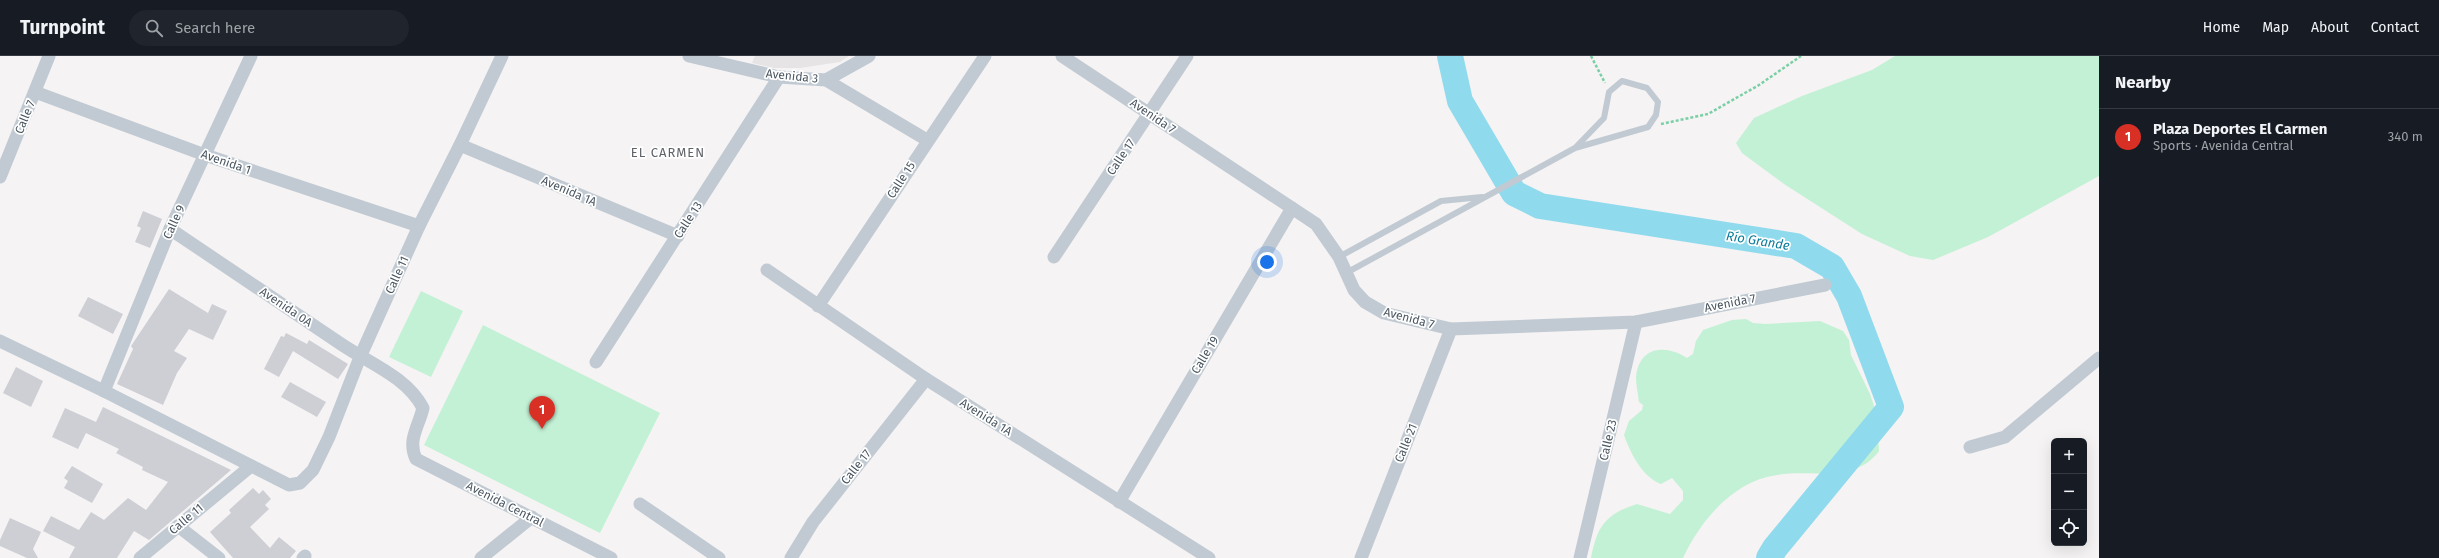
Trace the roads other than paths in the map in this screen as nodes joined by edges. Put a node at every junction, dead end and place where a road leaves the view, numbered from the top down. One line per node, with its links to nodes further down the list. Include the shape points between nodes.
1 (49, 56): 11 (street, Calle 7)
2 (251, 56): 16 (street, Calle 9)
3 (502, 56): 14 (street, Calle 11)
4 (689, 56): 9 (street, Avenida 3)
5 (869, 56): 10 (street)
6 (985, 56): 13 (street, Calle 15)
7 (1062, 56): 12 (street, Avenida 7)
8 (1187, 56): 12 (street, Calle 17)
9 (779, 77): 10 (street, Avenida 3); 22 (street, Calle 13)
10 (826, 80): 13 (street, Avenida 3)
11 (35, 92): 16 (street, Avenida 1); 17 (street, Calle 7)
12 (1150, 113): 19 (street, Avenida 7); 23 (street, Calle 17)
13 (927, 140): 28 (street, Calle 15)
14 (460, 145): 20 (street, Calle 11); 22 (street, Avenida 1A)
15 (1575, 148): 15 (lane, via 1604,118 1609,92 1622,81 1646,88 1658,102 1656,115 1648,127); 18 (lane)
16 (205, 155): 20 (street, Avenida 1); 21 (street, Calle 9)
17 (0, 177)
18 (1486, 197): 24 (lane, via 1441,201); 26 (lane)
19 (1292, 208): 24 (street, Avenida 7, via 1316,224); 40 (street, Calle 19)
20 (419, 226): 32 (street, Calle 11)
21 (170, 229): 32 (street, Avenida 0A); 36 (street, Calle 9)
22 (678, 236): 34 (street, Calle 13)
23 (1054, 257)
24 (1339, 257): 26 (street, Avenida 7)
25 (766, 270): 28 (street, Avenida 1A)
26 (1346, 273): 30 (street, Avenida 7, via 1354,290 1365,302 1384,313)
27 (1825, 284): 29 (street, Avenida 7)
28 (818, 306): 35 (street, Avenida 1A)
29 (1636, 322): 30 (street, Avenida 7); 52 (street, Calle 23)
30 (1451, 329): 51 (street, Calle 21)
31 (0, 341): 36 (street)
32 (360, 357): 37 (street, Avenida 0A, via 404,383 417,395 423,408); 39 (street, Calle 11, via 329,437 313,470 300,483 289,485)
33 (2099, 358): 38 (street, via 2005,437)
34 (596, 362)
35 (926, 379): 40 (street, Avenida 1A); 49 (street, Calle 17, via 813,522)
36 (104, 391): 39 (street)
37 (411, 440): 42 (street, Avenida Central, via 411,449 416,459)
38 (1970, 447)
39 (251, 466): 43 (street, Calle 11)
40 (1119, 502): 50 (street, Avenida 1A)
41 (640, 504): 48 (street)
42 (532, 518): 46 (street); 47 (street, Avenida Central)
43 (178, 526): 44 (street, Calle 11); 45 (street)
44 (140, 558)
45 (219, 558)
46 (481, 558)
47 (611, 558)
48 (719, 558)
49 (791, 558)
50 (1209, 558)
51 (1361, 558)
52 (1580, 558)

